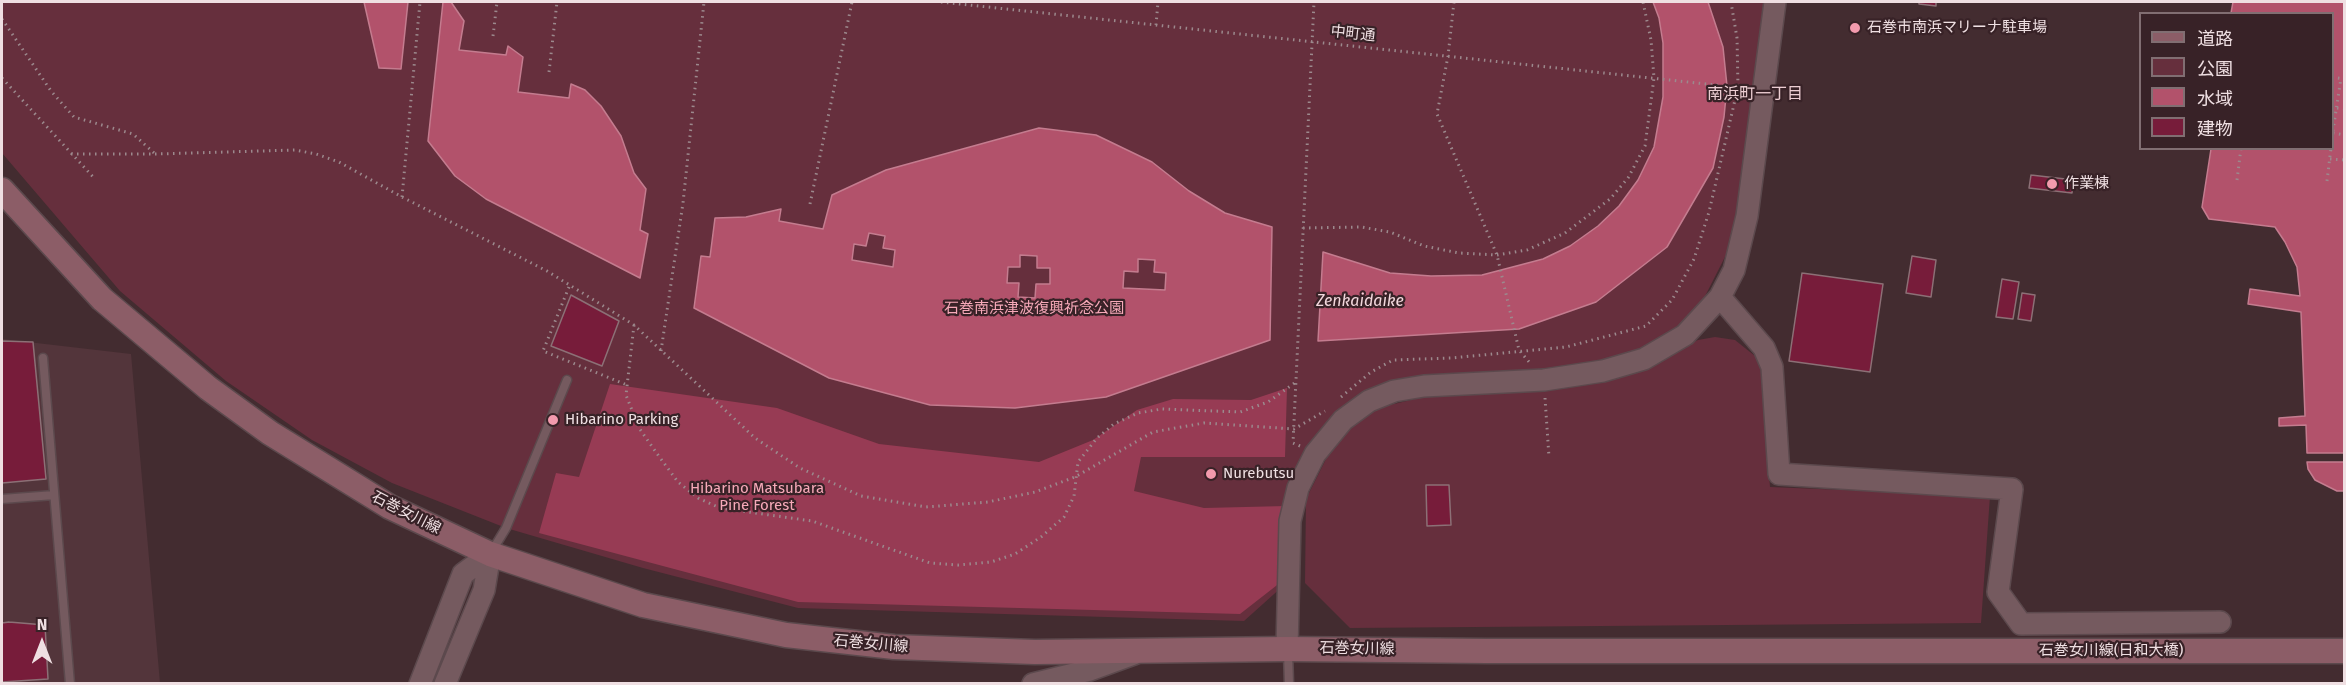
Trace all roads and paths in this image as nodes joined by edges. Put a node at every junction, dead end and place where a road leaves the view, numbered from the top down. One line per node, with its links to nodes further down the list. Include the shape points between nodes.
1 (420, 2): 37 (path)
2 (497, 2): 15 (path)
3 (557, 2): 18 (path)
4 (704, 2): 45 (path, via 683,203)
5 (852, 2): 38 (path)
6 (941, 2): 14 (path, 中町通)
7 (1158, 2): 14 (path)
8 (1314, 2): 16 (path)
9 (1454, 2): 17 (path)
10 (1643, 2): 20 (path)
11 (1731, 2): 22 (path, via 1737,38)
12 (1775, 2): 23 (street)
13 (2, 19): 30 (path, via 51,91 74,117 133,134)
14 (1156, 25): 16 (path, 中町通)
15 (493, 36)
16 (1312, 41): 17 (path, 中町通); 39 (path)
17 (1448, 56): 20 (path, 中町通); 40 (path, via 1437,114)
18 (549, 72)
19 (2, 78): 29 (path)
20 (1654, 78): 22 (path, 中町通); 40 (path, via 1645,146 1628,178 1610,199 1565,233 1527,250)
21 (2343, 79): 24 (path)
22 (1738, 87): 23 (path, 中町通); 44 (path, via 1709,212 1694,259 1672,300 1646,326 1566,347)
23 (1762, 90): 42 (street, via 1747,216 1734,270)
24 (2337, 108): 25 (path); 26 (path)
25 (2344, 110)
26 (2334, 128)
27 (2241, 150): 34 (path)
28 (2331, 150): 31 (path)
29 (71, 154): 30 (path); 33 (path)
30 (156, 154): 37 (path, via 295,150 339,162)
31 (2330, 159): 32 (path); 35 (path)
32 (2344, 160)
33 (95, 179)
34 (2237, 180)
35 (2326, 181)
36 (2, 190): 59 (main road, 石巻女川線, via 102,299 208,388 270,433 390,507)
37 (402, 197): 41 (path)
38 (810, 204)
39 (1303, 228): 40 (path, via 1361,227 1459,254); 49 (path)
40 (1497, 255): 44 (path)
41 (569, 287): 43 (path); 50 (path, via 543,351)
42 (1720, 297): 48 (street, via 1685,335 1644,359 1604,371); 60 (street, via 1764,348 1772,367 1779,474 2012,489 1998,592 2020,624)
43 (634, 325): 45 (path); 50 (path)
44 (1519, 350): 48 (path); 51 (path, via 1393,360 1371,372)
45 (661, 351): 56 (path, via 755,438 800,468 861,496 926,507 968,504 1035,492)
46 (43, 358): 57 (lane)
47 (567, 380): 59 (lane, via 506,528)
48 (1544, 380): 54 (street, via 1394,390 1342,420); 55 (path)
49 (1296, 382): 53 (path); 56 (path, via 1269,402 1240,412 1162,409 1138,413 1114,424 1097,438 1078,462)
50 (627, 386): 56 (path, via 626,396 639,428 678,482 698,498 720,508 812,521 930,563 991,562 1015,554 1064,517 1074,496)
51 (1337, 401)
52 (1330, 407): 53 (path)
53 (1294, 429): 54 (path, via 1293,442); 56 (path, via 1204,423 1175,426 1153,432)
54 (1315, 454): 61 (street, via 1298,488 1290,521)
55 (1549, 457)
56 (1075, 477)
57 (54, 495): 58 (lane); 65 (lane)
58 (2, 499)
59 (490, 554): 64 (main road, 石巻女川線, via 643,605 786,635 894,647); 66 (street, via 463,574); 67 (street, via 484,590)
60 (2220, 622)
61 (1287, 648): 62 (main road, 石巻女川線); 64 (main road, 石巻女川線); 69 (lane)
62 (1878, 651): 63 (main road, 石巻女川線(日和大橋))
63 (2344, 651)
64 (1140, 652): 68 (street)
65 (70, 684)
66 (420, 684)
67 (445, 684)
68 (1033, 684)
69 (1289, 684)

